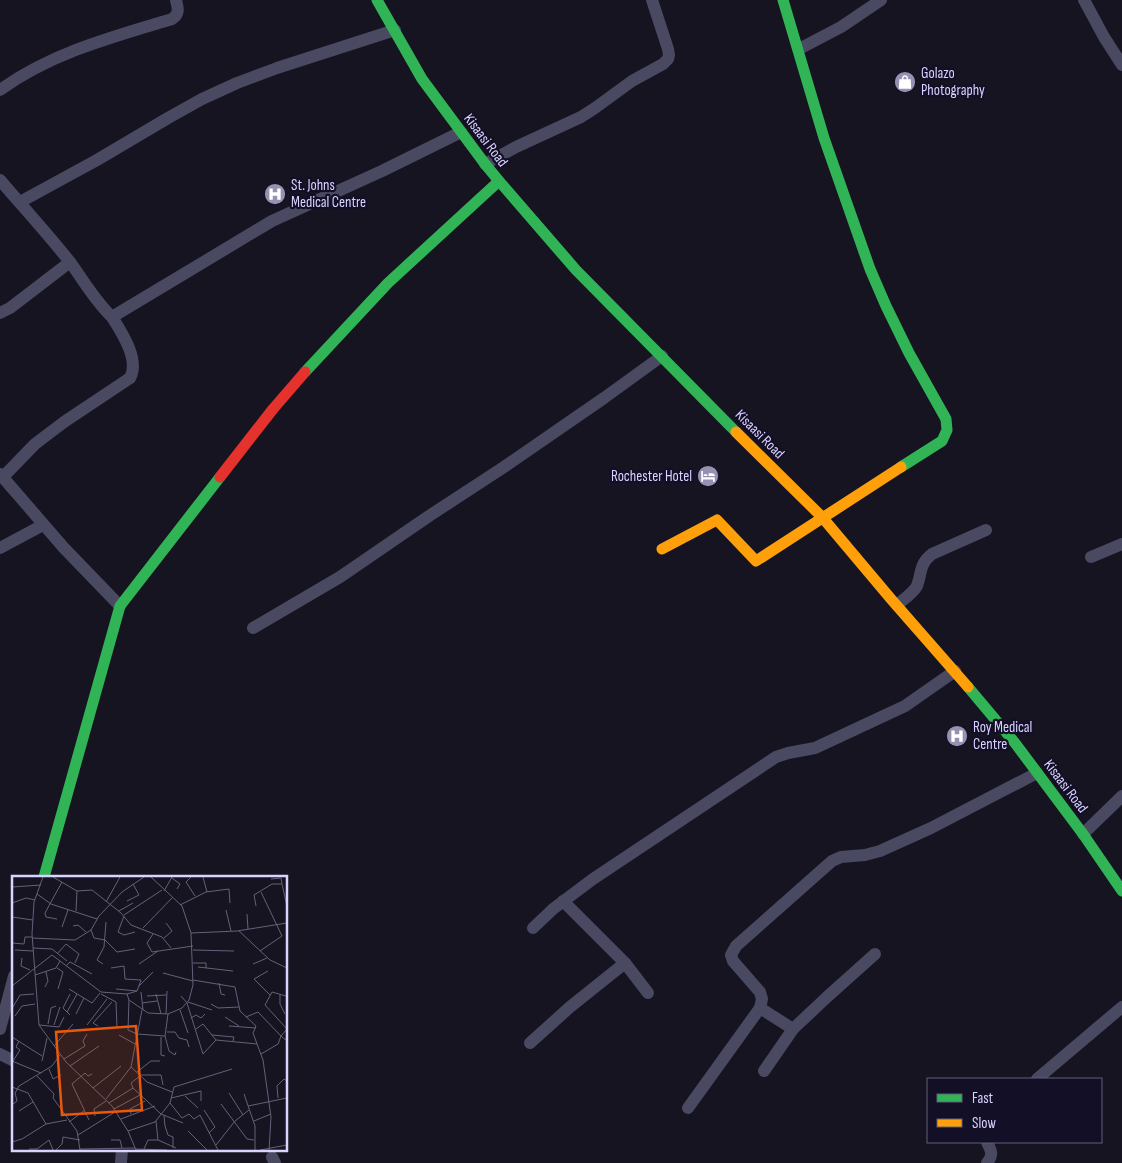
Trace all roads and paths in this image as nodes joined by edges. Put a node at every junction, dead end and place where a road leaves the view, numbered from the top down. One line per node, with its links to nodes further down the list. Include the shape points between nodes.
1 (176, 0): 10 (street, via 176,17 74,51 39,66)
2 (377, 0): 7 (street, Kisaasi Road)
3 (652, 0): 12 (street, via 670,55 663,64 632,81 581,117)
4 (784, 0): 8 (street)
5 (881, 0): 8 (street, via 841,27)
6 (1084, 0): 9 (street)
7 (395, 30): 11 (street, Kisaasi Road, via 422,79); 15 (street, via 277,68 202,99)
8 (799, 49): 21 (street, via 824,138 870,269 947,425 942,441)
9 (1122, 65)
10 (0, 90)
11 (461, 132): 12 (street, Kisaasi Road); 18 (street, via 272,221)
12 (485, 164): 14 (street, Kisaasi Road)
13 (0, 180): 15 (street)
14 (499, 181): 19 (street, Kisaasi Road, via 576,270); 29 (street, via 388,283 311,365)
15 (20, 202): 16 (street)
16 (70, 262): 17 (street); 18 (street)
17 (0, 314)
18 (112, 317): 20 (street, via 129,349 133,364 130,378 35,444)
19 (662, 356): 21 (street, Kisaasi Road); 30 (street, via 340,577)
20 (3, 482): 22 (street)
21 (822, 517): 26 (street, via 756,561 717,520); 28 (street, Kisaasi Road)
22 (43, 525): 25 (street); 29 (street)
23 (986, 530): 28 (street, via 927,558 916,587)
24 (1122, 544): 27 (street)
25 (0, 548)
26 (662, 548)
27 (1091, 556)
28 (897, 605): 31 (street, Kisaasi Road)
29 (120, 606): 35 (street)
30 (253, 628)
31 (955, 671): 32 (street, Kisaasi Road); 37 (street, via 905,706 815,748 776,757)
32 (1037, 773): 34 (street, Kisaasi Road); 44 (street, via 880,851 832,861 732,951 733,961 760,992)
33 (1122, 796): 34 (street)
34 (1083, 834): 36 (street, Kisaasi Road)
35 (44, 876)
36 (1122, 891)
37 (563, 901): 38 (street); 40 (street)
38 (534, 928)
39 (875, 954): 46 (street)
40 (625, 963): 42 (street); 47 (street)
41 (12, 984): 45 (street)
42 (648, 993)
43 (1122, 1007): 51 (street)
44 (760, 1008): 46 (street); 52 (street)
45 (0, 1029)
46 (793, 1029): 50 (street)
47 (530, 1043)
48 (0, 1054): 49 (street)
49 (12, 1060)
50 (764, 1071)
51 (1038, 1078)
52 (688, 1108)
53 (987, 1143): 56 (street, via 991,1151)
54 (122, 1150): 55 (street)
55 (121, 1163)
56 (987, 1163)

